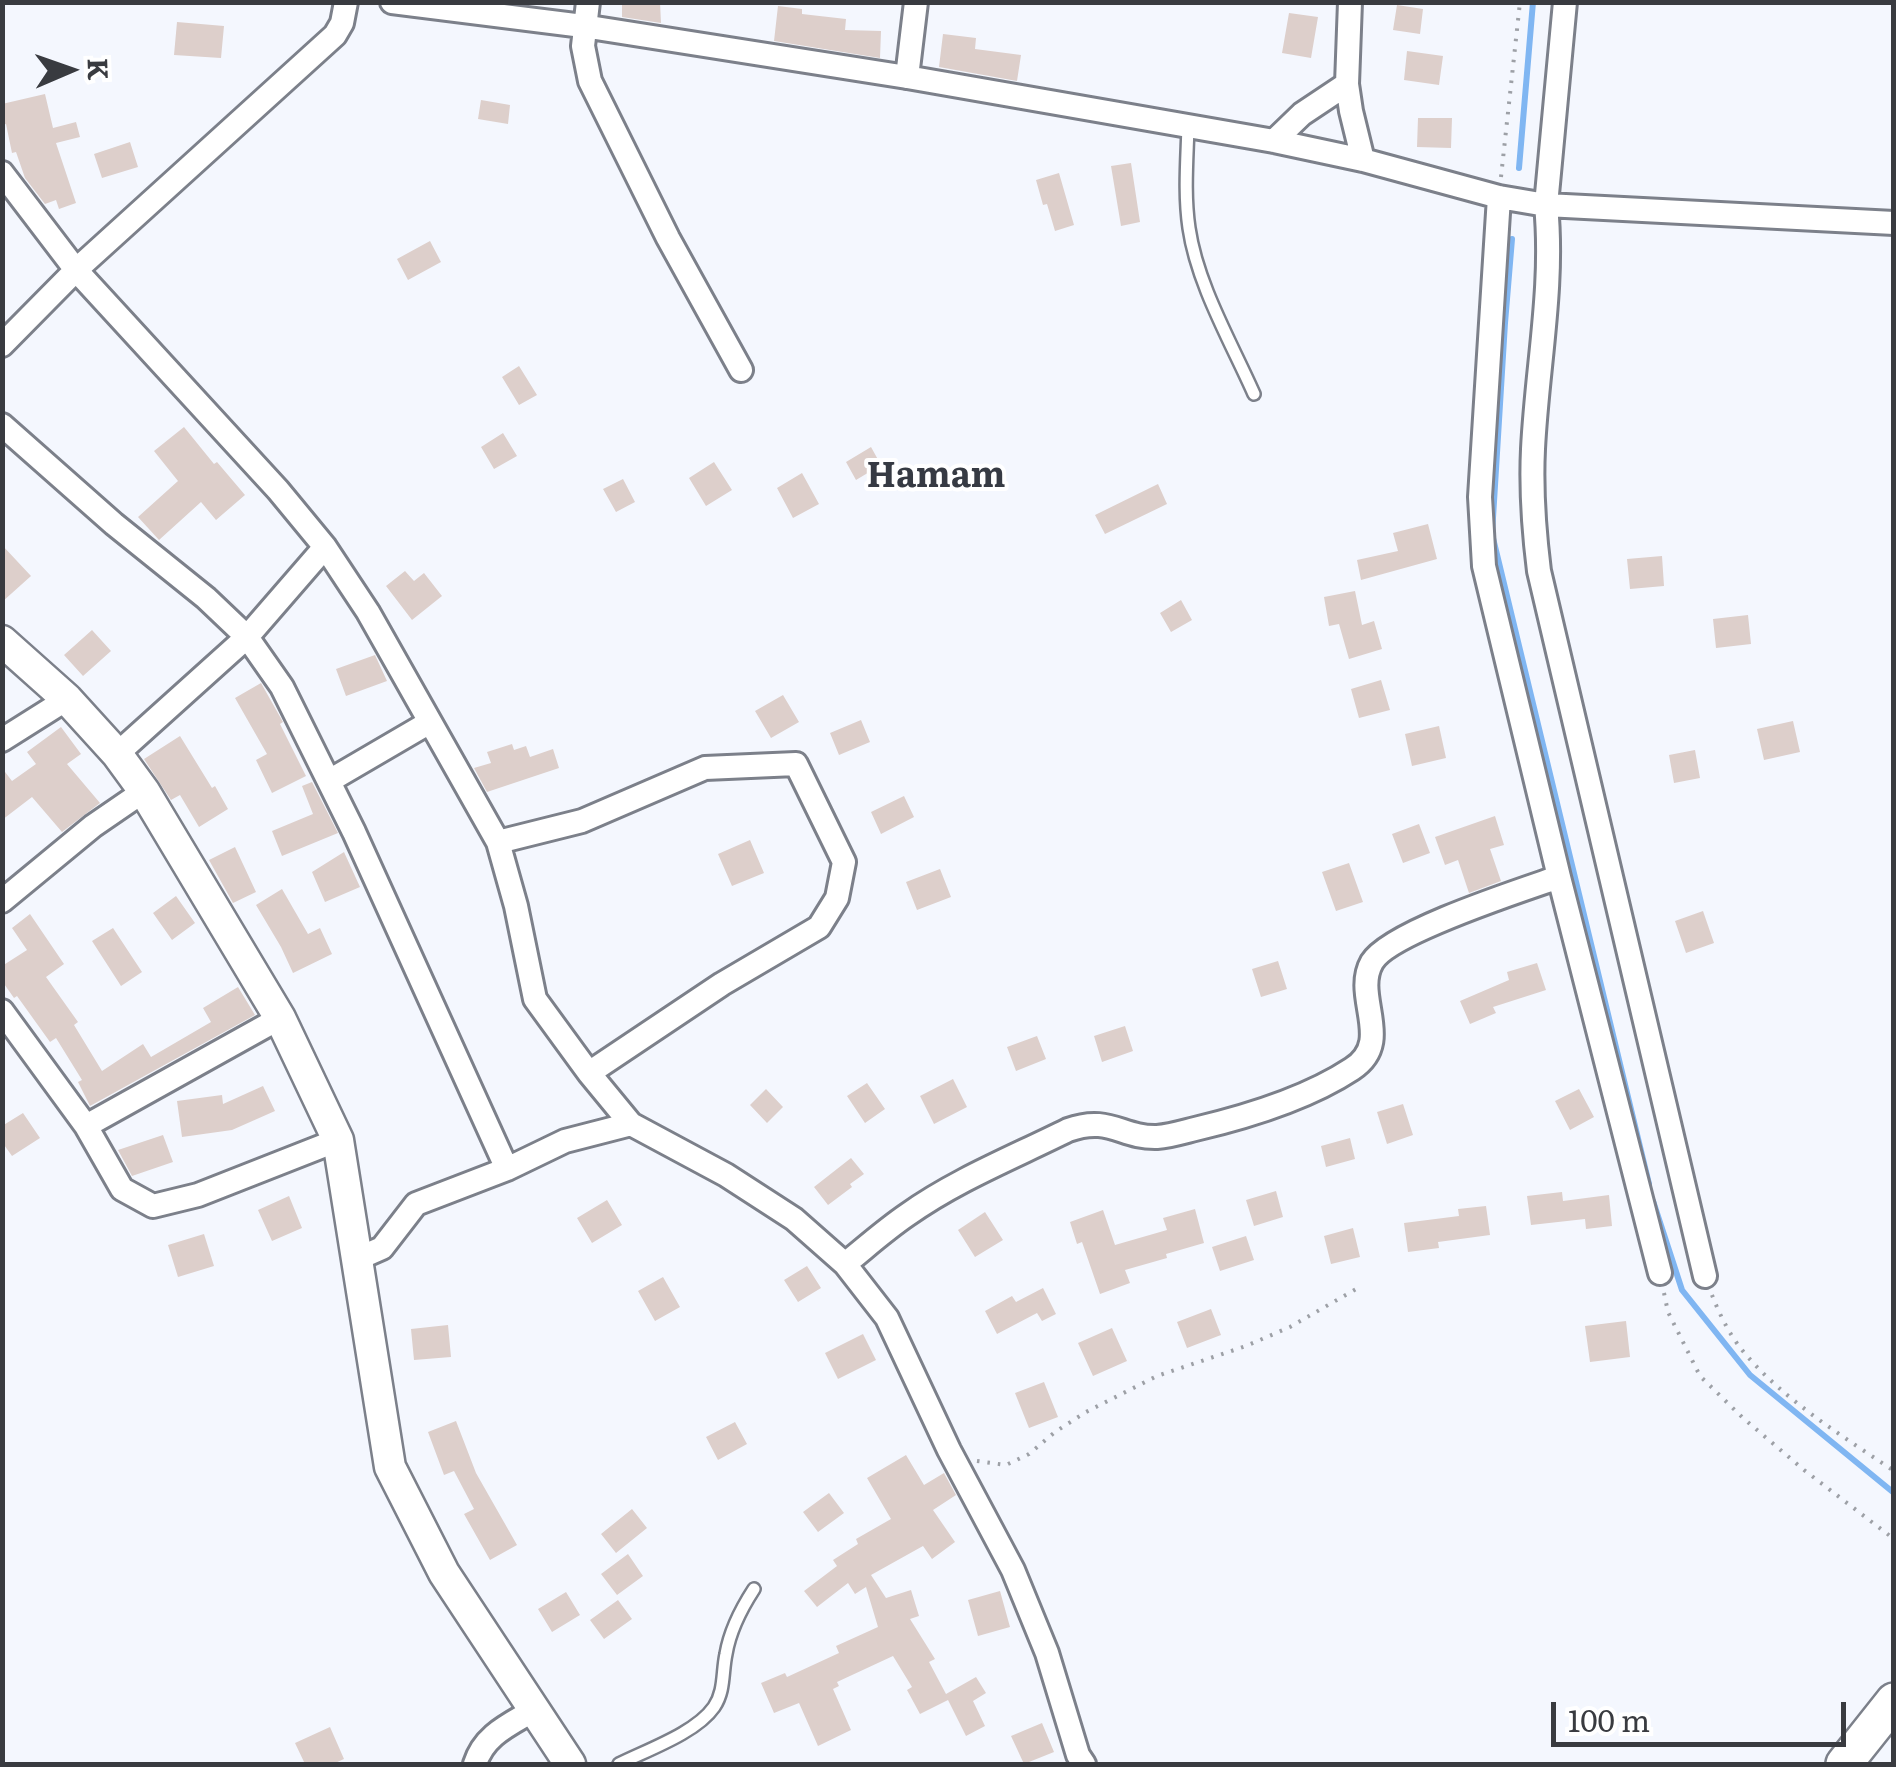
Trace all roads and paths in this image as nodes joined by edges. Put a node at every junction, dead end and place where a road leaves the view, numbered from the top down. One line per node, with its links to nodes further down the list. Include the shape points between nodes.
1 (346, 2): 17 (street, via 335,34)
2 (916, 2): 8 (street)
3 (1350, 2): 9 (street)
4 (1520, 2): 14 (path)
5 (1565, 2): 15 (street)
6 (408, 3): 7 (street)
7 (586, 14): 8 (street); 19 (street, via 590,81)
8 (907, 77): 10 (street)
9 (1347, 84): 11 (street); 12 (street)
10 (1188, 126): 11 (street); 20 (lane, via 1186,205 1194,254)
11 (1274, 141): 12 (street)
12 (1363, 160): 14 (street)
13 (2, 173): 17 (street)
14 (1499, 197): 15 (street); 32 (street, via 1481,542)
15 (1546, 205): 16 (street); 44 (street, via 1549,274 1532,478 1539,572)
16 (1894, 223)
17 (76, 270): 18 (street); 22 (street)
18 (2, 345)
19 (741, 370)
20 (1254, 394)
21 (2, 424): 23 (street)
22 (325, 547): 23 (street); 26 (street)
23 (247, 637): 28 (street); 29 (street, via 282,687)
24 (2, 641): 25 (street)
25 (67, 699): 27 (street); 28 (street)
26 (430, 722): 29 (street); 31 (street)
27 (2, 740)
28 (117, 754): 30 (street)
29 (329, 781): 40 (street)
30 (144, 790): 33 (street); 35 (street)
31 (498, 842): 36 (street, via 534,999); 36 (street, via 582,821 705,768 796,764 844,862 837,898 820,927)
32 (1559, 877): 42 (street, via 1458,913 1377,956 1366,982 1372,1040 1351,1070 1253,1112 1169,1135 1141,1136 1106,1125 1068,1130 928,1201); 43 (street)
33 (2, 901)
34 (2, 1011): 38 (street)
35 (280, 1018): 38 (street); 39 (street)
36 (589, 1073): 37 (street)
37 (630, 1124): 40 (street, via 565,1141); 42 (street, via 794,1219)
38 (86, 1126): 39 (street, via 122,1189 153,1206 198,1196)
39 (338, 1140): 41 (street)
40 (507, 1169): 41 (street, via 416,1204 382,1248)
41 (357, 1259): 51 (street, via 390,1467 444,1573)
42 (844, 1264): 46 (street, via 887,1318)
43 (1660, 1273): 48 (path, via 1668,1312 1700,1376 1804,1470)
44 (1705, 1276): 47 (path, via 1738,1346 1765,1376)
45 (1356, 1289): 46 (path, via 1290,1328 1139,1385 1006,1465)
46 (949, 1450): 55 (street, via 1013,1570)
47 (1894, 1471)
48 (1894, 1539)
49 (754, 1589): 54 (lane, via 732,1632 714,1708 696,1725)
50 (1894, 1701): 56 (main road)
51 (534, 1710): 52 (street, via 495,1733); 53 (street)
52 (475, 1764)
53 (570, 1764)
54 (619, 1764)
55 (1084, 1764)
56 (1844, 1764)

